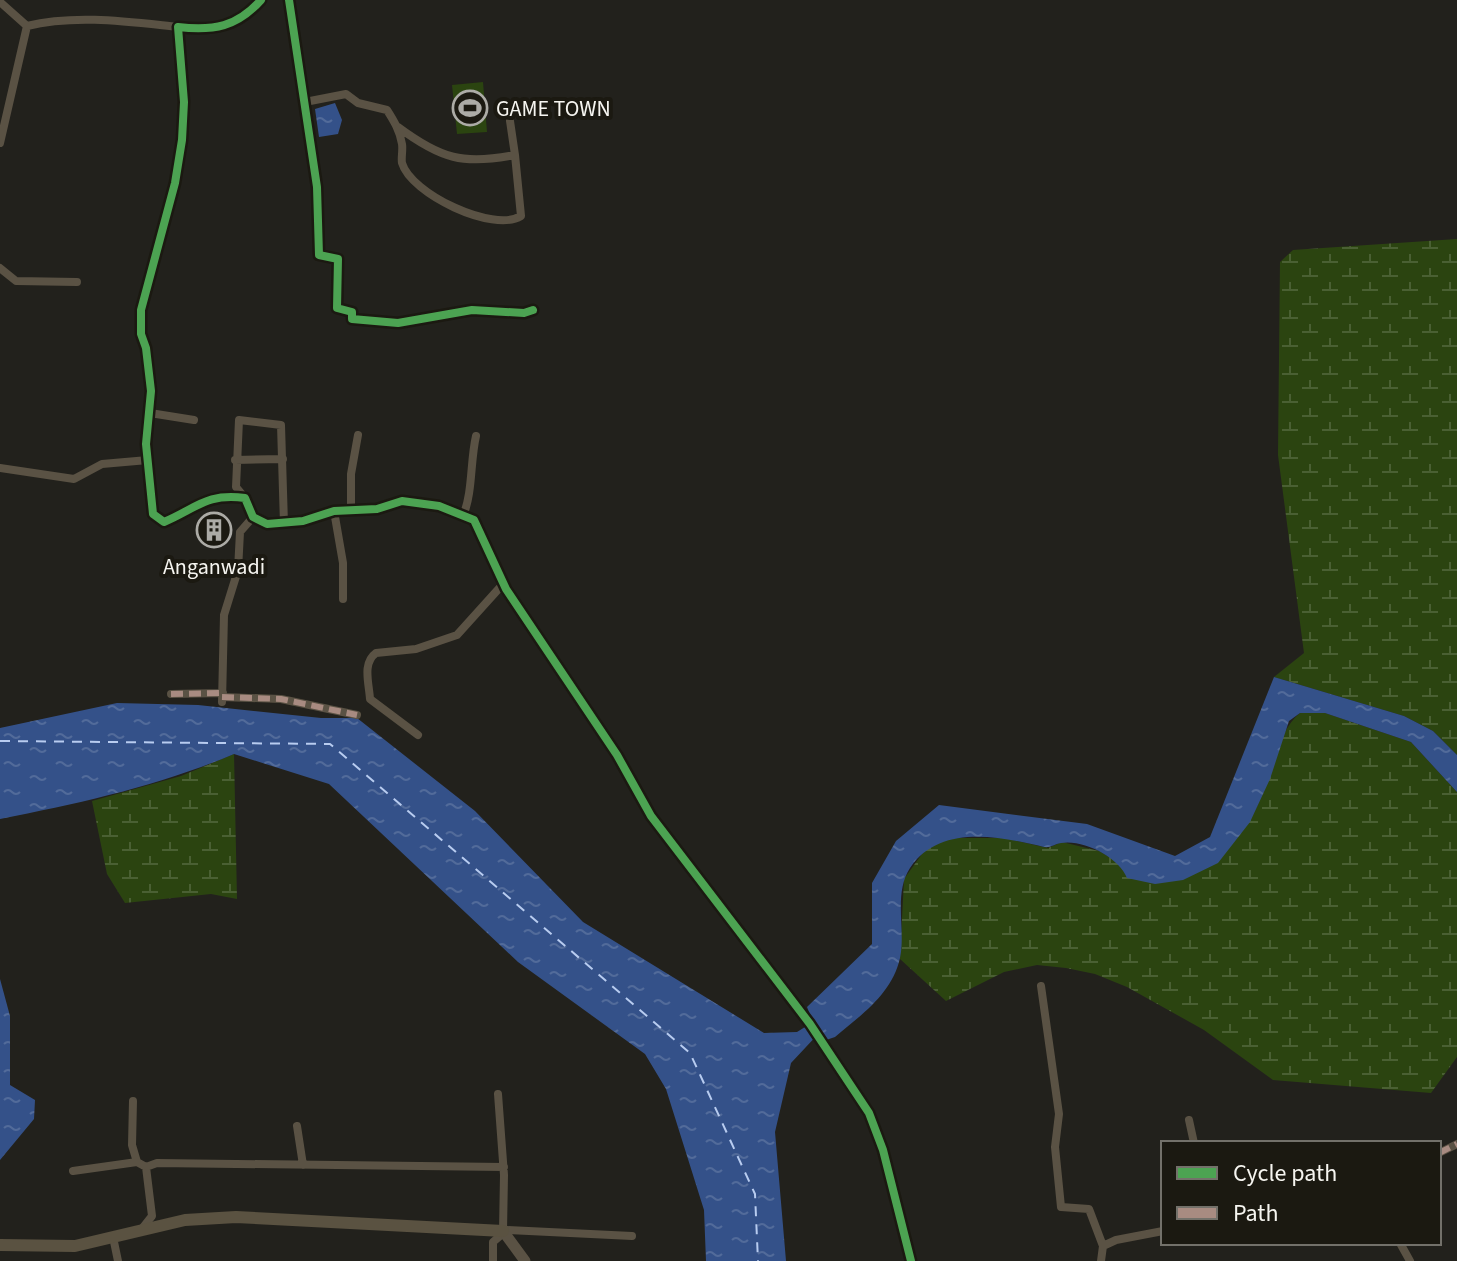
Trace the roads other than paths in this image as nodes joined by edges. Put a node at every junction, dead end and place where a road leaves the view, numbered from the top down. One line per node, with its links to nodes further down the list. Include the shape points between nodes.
1 (261, 0): 5 (street, via 235,24)
2 (289, 0): 6 (street)
3 (0, 2): 4 (street)
4 (27, 26): 5 (street, via 120,21); 10 (street)
5 (178, 27): 16 (street, via 182,140 141,310)
6 (305, 102): 8 (street, via 346,94 358,103 387,110); 15 (street, via 317,187 316,245 319,255 338,259 337,308 352,312 352,319 398,323 472,310)
7 (510, 121): 12 (street)
8 (398, 127): 9 (street); 11 (street)
9 (415, 140): 11 (street); 12 (street, via 468,161)
10 (0, 143)
11 (402, 146): 12 (street, via 402,164 435,196 459,211 504,220 521,216)
12 (515, 155)
13 (0, 268): 14 (street, via 16,281)
14 (77, 282)
15 (533, 310)
16 (150, 413): 17 (street); 21 (street)
17 (194, 420)
18 (358, 435): 26 (street)
19 (476, 436): 27 (street)
20 (283, 459): 22 (street); 22 (street, via 281,425 239,420); 29 (street)
21 (148, 460): 23 (street, via 102,464 74,479); 24 (street, via 153,514 164,522 204,500)
22 (235, 460): 24 (street, via 236,487)
23 (0, 468)
24 (245, 498): 28 (street)
25 (334, 511): 26 (street); 29 (street); 31 (street)
26 (351, 511): 27 (street, via 402,501)
27 (463, 516): 30 (street, via 480,530)
28 (253, 517): 29 (street); 33 (street, via 240,532 238,570 224,615)
29 (284, 524)
30 (503, 584): 35 (street, via 457,635 371,656 370,699); 57 (street, via 666,837 812,1028 875,1127)
31 (343, 599)
32 (171, 694): 33 (street)
33 (222, 697): 34 (street, via 281,699)
34 (357, 715)
35 (418, 735)
36 (1041, 986): 53 (street, via 1059,1114 1055,1147 1061,1207 1089,1209)
37 (498, 1094): 45 (street)
38 (133, 1101): 42 (street)
39 (1189, 1120): 41 (street)
40 (297, 1126): 43 (street)
41 (1194, 1141)
42 (137, 1162): 44 (street); 46 (street)
43 (303, 1165): 44 (street, via 173,1161); 45 (street)
44 (146, 1167): 47 (street, via 152,1216)
45 (504, 1167): 48 (street)
46 (73, 1171)
47 (140, 1231): 48 (main road, via 185,1220 236,1217); 51 (main road)
48 (503, 1231): 50 (street); 55 (street, via 493,1242); 56 (street)
49 (1161, 1231): 53 (street)
50 (632, 1236)
51 (113, 1237): 52 (main road, via 75,1246); 54 (street)
52 (0, 1245)
53 (1103, 1246): 58 (street)
54 (118, 1261)
55 (493, 1261)
56 (525, 1261)
57 (911, 1261)
58 (1101, 1261)

